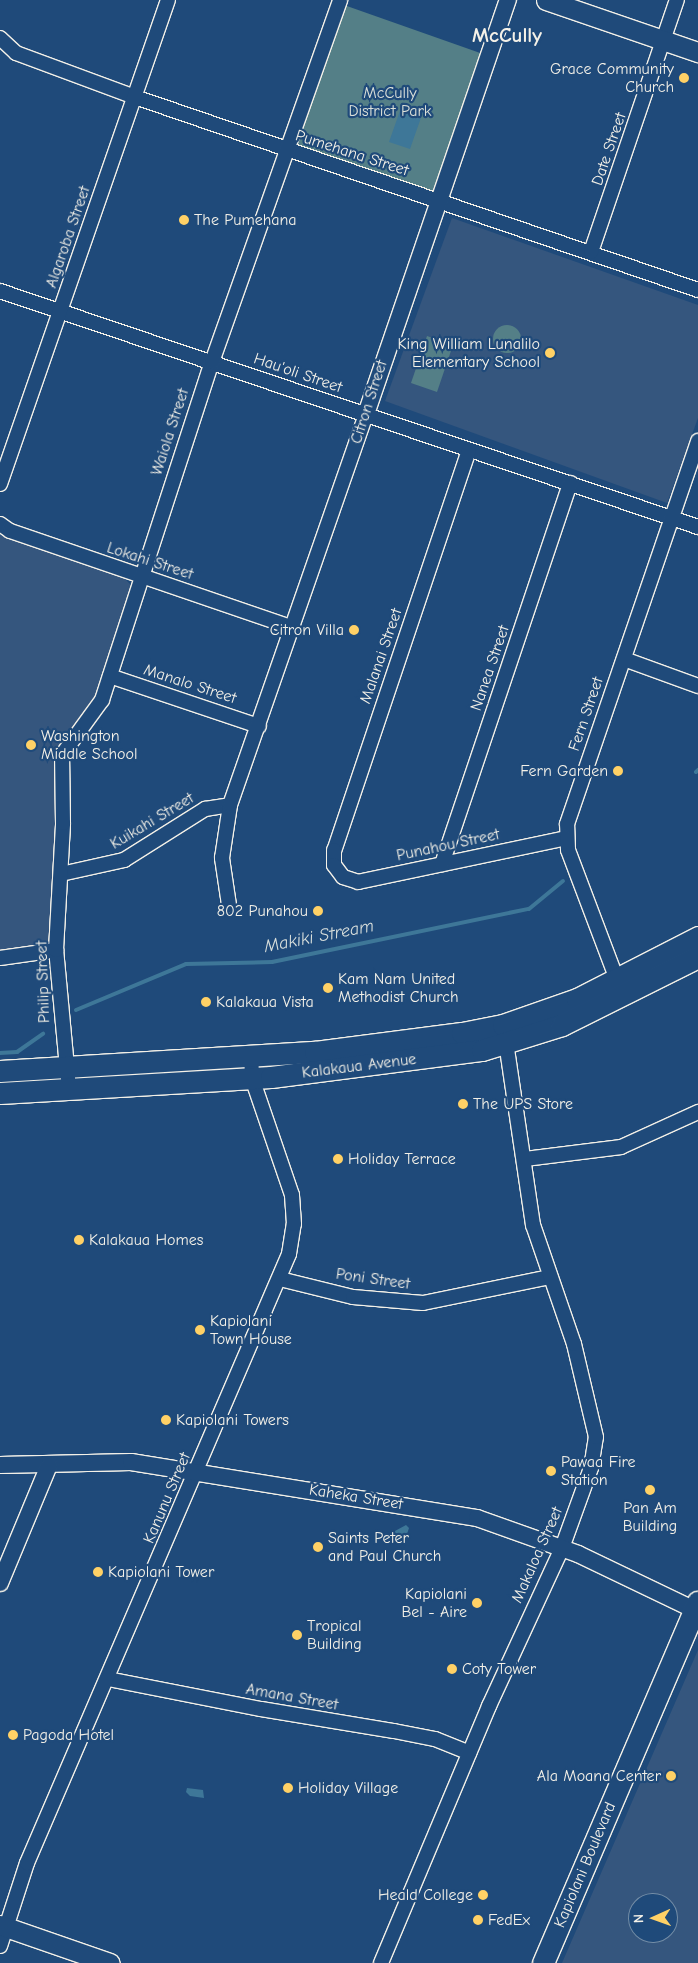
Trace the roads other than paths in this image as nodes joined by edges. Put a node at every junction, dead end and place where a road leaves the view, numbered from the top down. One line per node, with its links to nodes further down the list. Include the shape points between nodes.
1 (168, 0): 9 (street, Algaroba Street)
2 (340, 0): 10 (street, Waiola Street)
3 (508, 0): 11 (street, Citron Street)
4 (546, 0): 7 (main road)
5 (677, 0): 7 (street, Date Street)
6 (0, 38): 9 (street, Pumehana Street, via 16,53)
7 (664, 40): 8 (main road); 12 (street, Date Street)
8 (698, 52)
9 (136, 97): 10 (street, Pumehana Street); 15 (street, Algaroba Street)
10 (289, 151): 11 (street, Pumehana Street); 16 (street, Waiola Street)
11 (439, 201): 12 (street, Pumehana Street); 17 (street, Citron Street)
12 (591, 252): 13 (street, Pumehana Street)
13 (698, 290)
14 (0, 291): 15 (street, Hau'oli Street)
15 (61, 310): 16 (street, Hau'oli Street); 21 (street, Algaroba Street)
16 (212, 362): 17 (street, Hau'oli Street); 25 (street, Waiola Street)
17 (366, 414): 19 (street, Hau'oli Street); 26 (street, Citron Street)
18 (698, 441): 22 (street, Fern Street)
19 (469, 450): 20 (street, Hau'oli Street); 35 (street, Malanai Street, via 334,850 333,860)
20 (570, 483): 22 (street, Hau'oli Street); 33 (street, Nanea Street)
21 (0, 484)
22 (671, 518): 24 (street, Hau'oli Street); 27 (street, Fern Street)
23 (0, 524): 25 (street, Lokahi Street, via 10,531)
24 (698, 527)
25 (142, 576): 26 (street, Lokahi Street); 28 (street, Waiola Street)
26 (292, 627): 30 (street, Citron Street)
27 (624, 659): 29 (street); 32 (street, Fern Street, via 567,824)
28 (110, 676): 30 (street, Manalo Street); 34 (street, Waiola Street, via 98,707 62,755)
29 (698, 686)
30 (259, 726): 31 (street, Citron Street)
31 (230, 805): 34 (street, Kuikahi Street, via 206,809 124,860); 36 (street, Citron Street, via 222,858)
32 (566, 838): 33 (street, Punahou Street); 41 (street)
33 (442, 864): 35 (street, Punahou Street, via 358,882)
34 (61, 874): 38 (street, Philip Street)
35 (339, 874)
36 (229, 905)
37 (698, 937): 41 (main road, Kalakaua Avenue)
38 (56, 950): 40 (street); 44 (street, Philip Street)
39 (698, 957): 41 (main road, Kalakaua Avenue)
40 (0, 958)
41 (620, 989): 42 (main road, Kalakaua Avenue, via 562,1026)
42 (505, 1035): 43 (main road, Kalakaua Avenue); 46 (main road, Kalakaua Avenue, via 366,1066); 50 (street, Makaloa Street)
43 (251, 1055): 44 (main road, Kalakaua Avenue); 46 (street, Kanunu Street)
44 (66, 1068): 45 (main road, Kalakaua Avenue); 47 (street, Philip Street)
45 (0, 1071)
46 (252, 1078): 47 (main road, Kalakaua Avenue); 52 (street, Kanunu Street, via 292,1195 294,1224 289,1254)
47 (69, 1089): 48 (main road, Kalakaua Avenue)
48 (0, 1093)
49 (698, 1112): 50 (street, via 621,1146)
50 (525, 1159): 51 (street, Makaloa Street, via 533,1226)
51 (550, 1277): 52 (street, Poni Street, via 423,1303 354,1297); 56 (street, Makaloa Street, via 574,1344 596,1437 587,1481)
52 (280, 1279): 55 (street, Kanunu Street)
53 (49, 1465): 54 (street, Kaheka Street); 55 (street, Kaheka Street, via 131,1462); 57 (street)
54 (0, 1466)
55 (198, 1471): 56 (street, Kaheka Street, via 477,1518); 59 (street, Kanunu Street)
56 (562, 1548): 58 (street, Kaheka Street); 60 (street, Makaloa Street)
57 (0, 1583)
58 (697, 1607): 65 (main road, Kapiolani Boulevard)
59 (108, 1679): 60 (street, Amana Street, via 236,1705 394,1731 435,1740); 61 (street, Kanunu Street, via 27,1863)
60 (469, 1754): 64 (street, Makaloa Street)
61 (3, 1926): 62 (street, Kanunu Street); 63 (main road)
62 (0, 1946)
63 (110, 1963)
64 (381, 1963)
65 (543, 1963)

